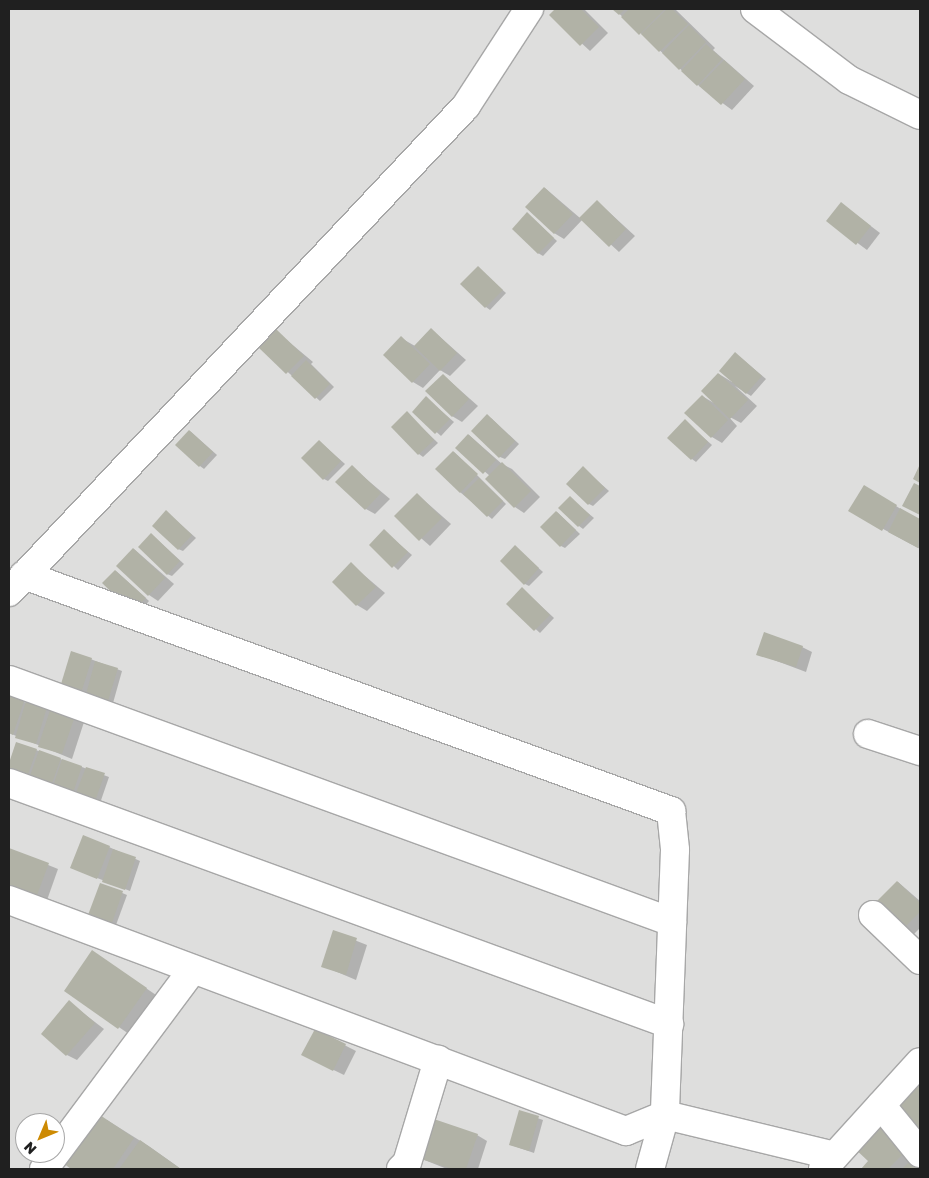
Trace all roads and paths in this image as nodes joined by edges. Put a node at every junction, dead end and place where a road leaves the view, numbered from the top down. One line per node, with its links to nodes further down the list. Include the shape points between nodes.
1 (529, 9): 4 (street, via 466,106)
2 (755, 9): 3 (street, via 849,80)
3 (920, 115)
4 (16, 584): 11 (street, via 671,811 675,850)
5 (9, 680): 11 (street)
6 (868, 734): 7 (street)
7 (920, 751)
8 (9, 783): 14 (street)
9 (9, 900): 13 (street)
10 (874, 915): 12 (street)
11 (672, 922): 14 (street)
12 (920, 960)
13 (193, 969): 15 (street); 22 (street)
14 (669, 1024): 18 (street)
15 (438, 1060): 18 (street, via 626,1131); 21 (street)
16 (920, 1062): 17 (street)
17 (881, 1105): 19 (street); 20 (street)
18 (665, 1115): 20 (street); 23 (street)
19 (920, 1153)
20 (826, 1166)
21 (410, 1167)
22 (44, 1169)
23 (650, 1169)

